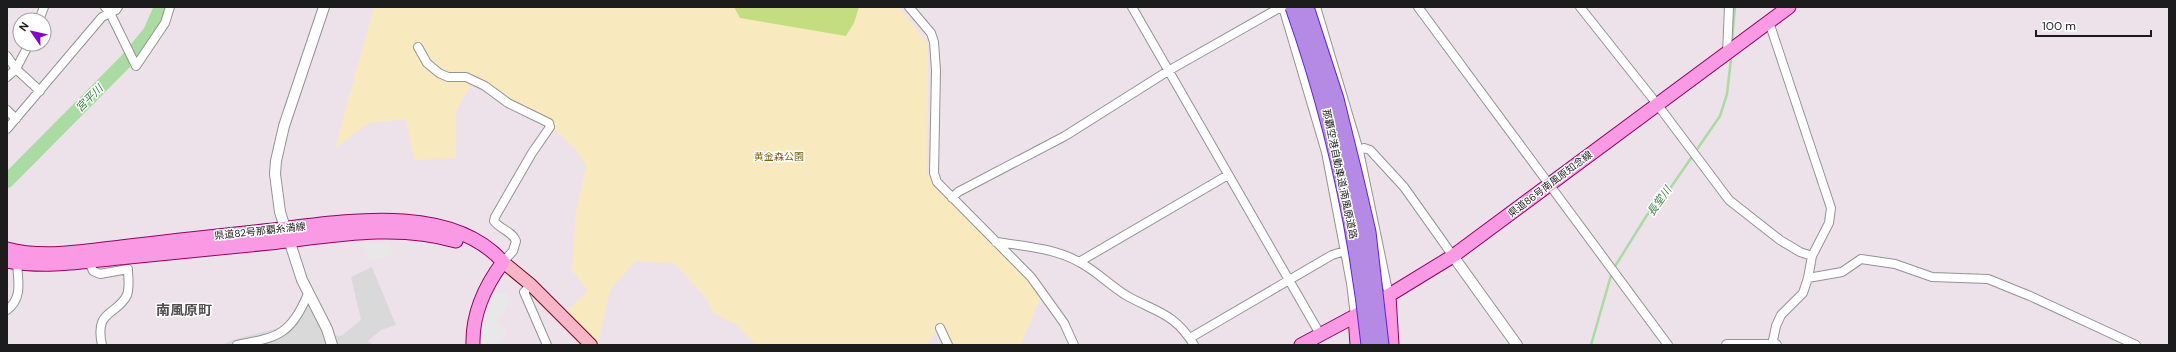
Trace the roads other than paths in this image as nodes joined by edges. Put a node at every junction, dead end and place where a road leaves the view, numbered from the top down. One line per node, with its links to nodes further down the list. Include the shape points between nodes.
1 (118, 7): 14 (street, via 116,10)
2 (170, 7): 14 (street, via 165,23 136,66)
3 (324, 7): 32 (street, via 284,126 276,160 276,189)
4 (909, 7): 31 (street, via 931,33 934,42 934,172 940,187)
5 (1132, 7): 21 (street)
6 (1282, 7): 21 (street); 35 (street, via 1326,152)
7 (1293, 7): 62 (highway, 那覇空港自動車道;南風原道路, bridge, via 1325,104 1343,179 1355,242)
8 (1306, 7): 63 (highway, 那覇空港自動車道;南風原道路, bridge, via 1336,99 1368,232)
9 (1316, 7): 28 (street)
10 (1418, 7): 30 (street)
11 (1580, 7): 24 (street)
12 (1729, 7): 18 (street)
13 (1789, 7): 15 (main road, 県道86号南風原知念線)
14 (108, 10): 23 (street)
15 (1769, 22): 18 (main road, 県道86号南風原知念線); 37 (street, via 1831,208 1829,223)
16 (418, 47): 40 (street, via 427,63 439,73 448,77 466,77 508,103 549,123 550,127 532,153 494,220 512,234 516,241 513,250)
17 (24, 52): 20 (street)
18 (1727, 53): 24 (main road, 県道86号南風原知念線)
19 (7, 56): 20 (street)
20 (16, 69): 22 (street); 23 (street)
21 (1168, 71): 29 (street); 31 (street, via 1065,136 958,192)
22 (7, 77)
23 (40, 91): 26 (street)
24 (1658, 104): 30 (main road, 県道86号南風原知念線); 37 (street, via 1729,200 1780,240)
25 (7, 110): 26 (street)
26 (16, 119): 27 (street)
27 (7, 129)
28 (1359, 151): 36 (street, via 1364,148 1370,150 1399,182); 46 (street)
29 (1228, 175): 41 (street); 43 (street)
30 (1550, 184): 36 (main road, 県道86号南風原知念線); 66 (street)
31 (952, 198): 33 (street)
32 (288, 234): 34 (main road, 県道82号那覇糸満線, via 57,254); 39 (main road, 県道82号那覇糸満線); 40 (main road, 県道82号那覇糸満線, via 368,221 420,223 439,226 478,240); 45 (street)
33 (996, 242): 41 (street, via 1042,249); 59 (street, via 1038,286 1064,323)
34 (7, 249)
35 (1345, 251): 43 (street, via 1332,255); 48 (street)
36 (1452, 256): 46 (main road, 県道86号南風原知念線); 65 (street)
37 (1812, 256): 42 (street)
38 (12, 262): 39 (main road, 県道82号那覇糸満線, via 62,265); 47 (street, via 18,299)
39 (89, 262): 52 (street, via 93,271 100,274 128,269 127,294 123,301 108,312 103,322 99,333)
40 (503, 262): 44 (main road); 55 (main road, via 481,299 475,321)
41 (1079, 262): 51 (street, via 1120,292 1169,316 1182,327)
42 (1808, 278): 68 (street, via 1803,293 1781,315); 70 (street, via 1842,272 1861,259 1895,264 1932,277 1988,280 2030,296)
43 (1289, 281): 50 (street); 51 (street)
44 (531, 285): 56 (street, via 524,292); 57 (main road)
45 (308, 294): 53 (street, via 296,320 284,331 269,339); 54 (street, via 327,329)
46 (1389, 296): 48 (main road, 県道86号南風原知念線); 64 (main road)
47 (7, 310)
48 (1355, 316): 50 (main road, 県道86号南風原知念線); 61 (main road)
49 (940, 328): 58 (street)
50 (1320, 334): 60 (main road, 県道86号南風原知念線)
51 (1192, 342)
52 (102, 345)
53 (237, 345)
54 (332, 345)
55 (473, 345)
56 (547, 345)
57 (591, 345)
58 (948, 345)
59 (1074, 345)
60 (1301, 345)
61 (1357, 345)
62 (1369, 345)
63 (1381, 345)
64 (1392, 345)
65 (1517, 345)
66 (1668, 345)
67 (1727, 345): 68 (street)
68 (1772, 345): 69 (street)
69 (1776, 345)
70 (2136, 345)

